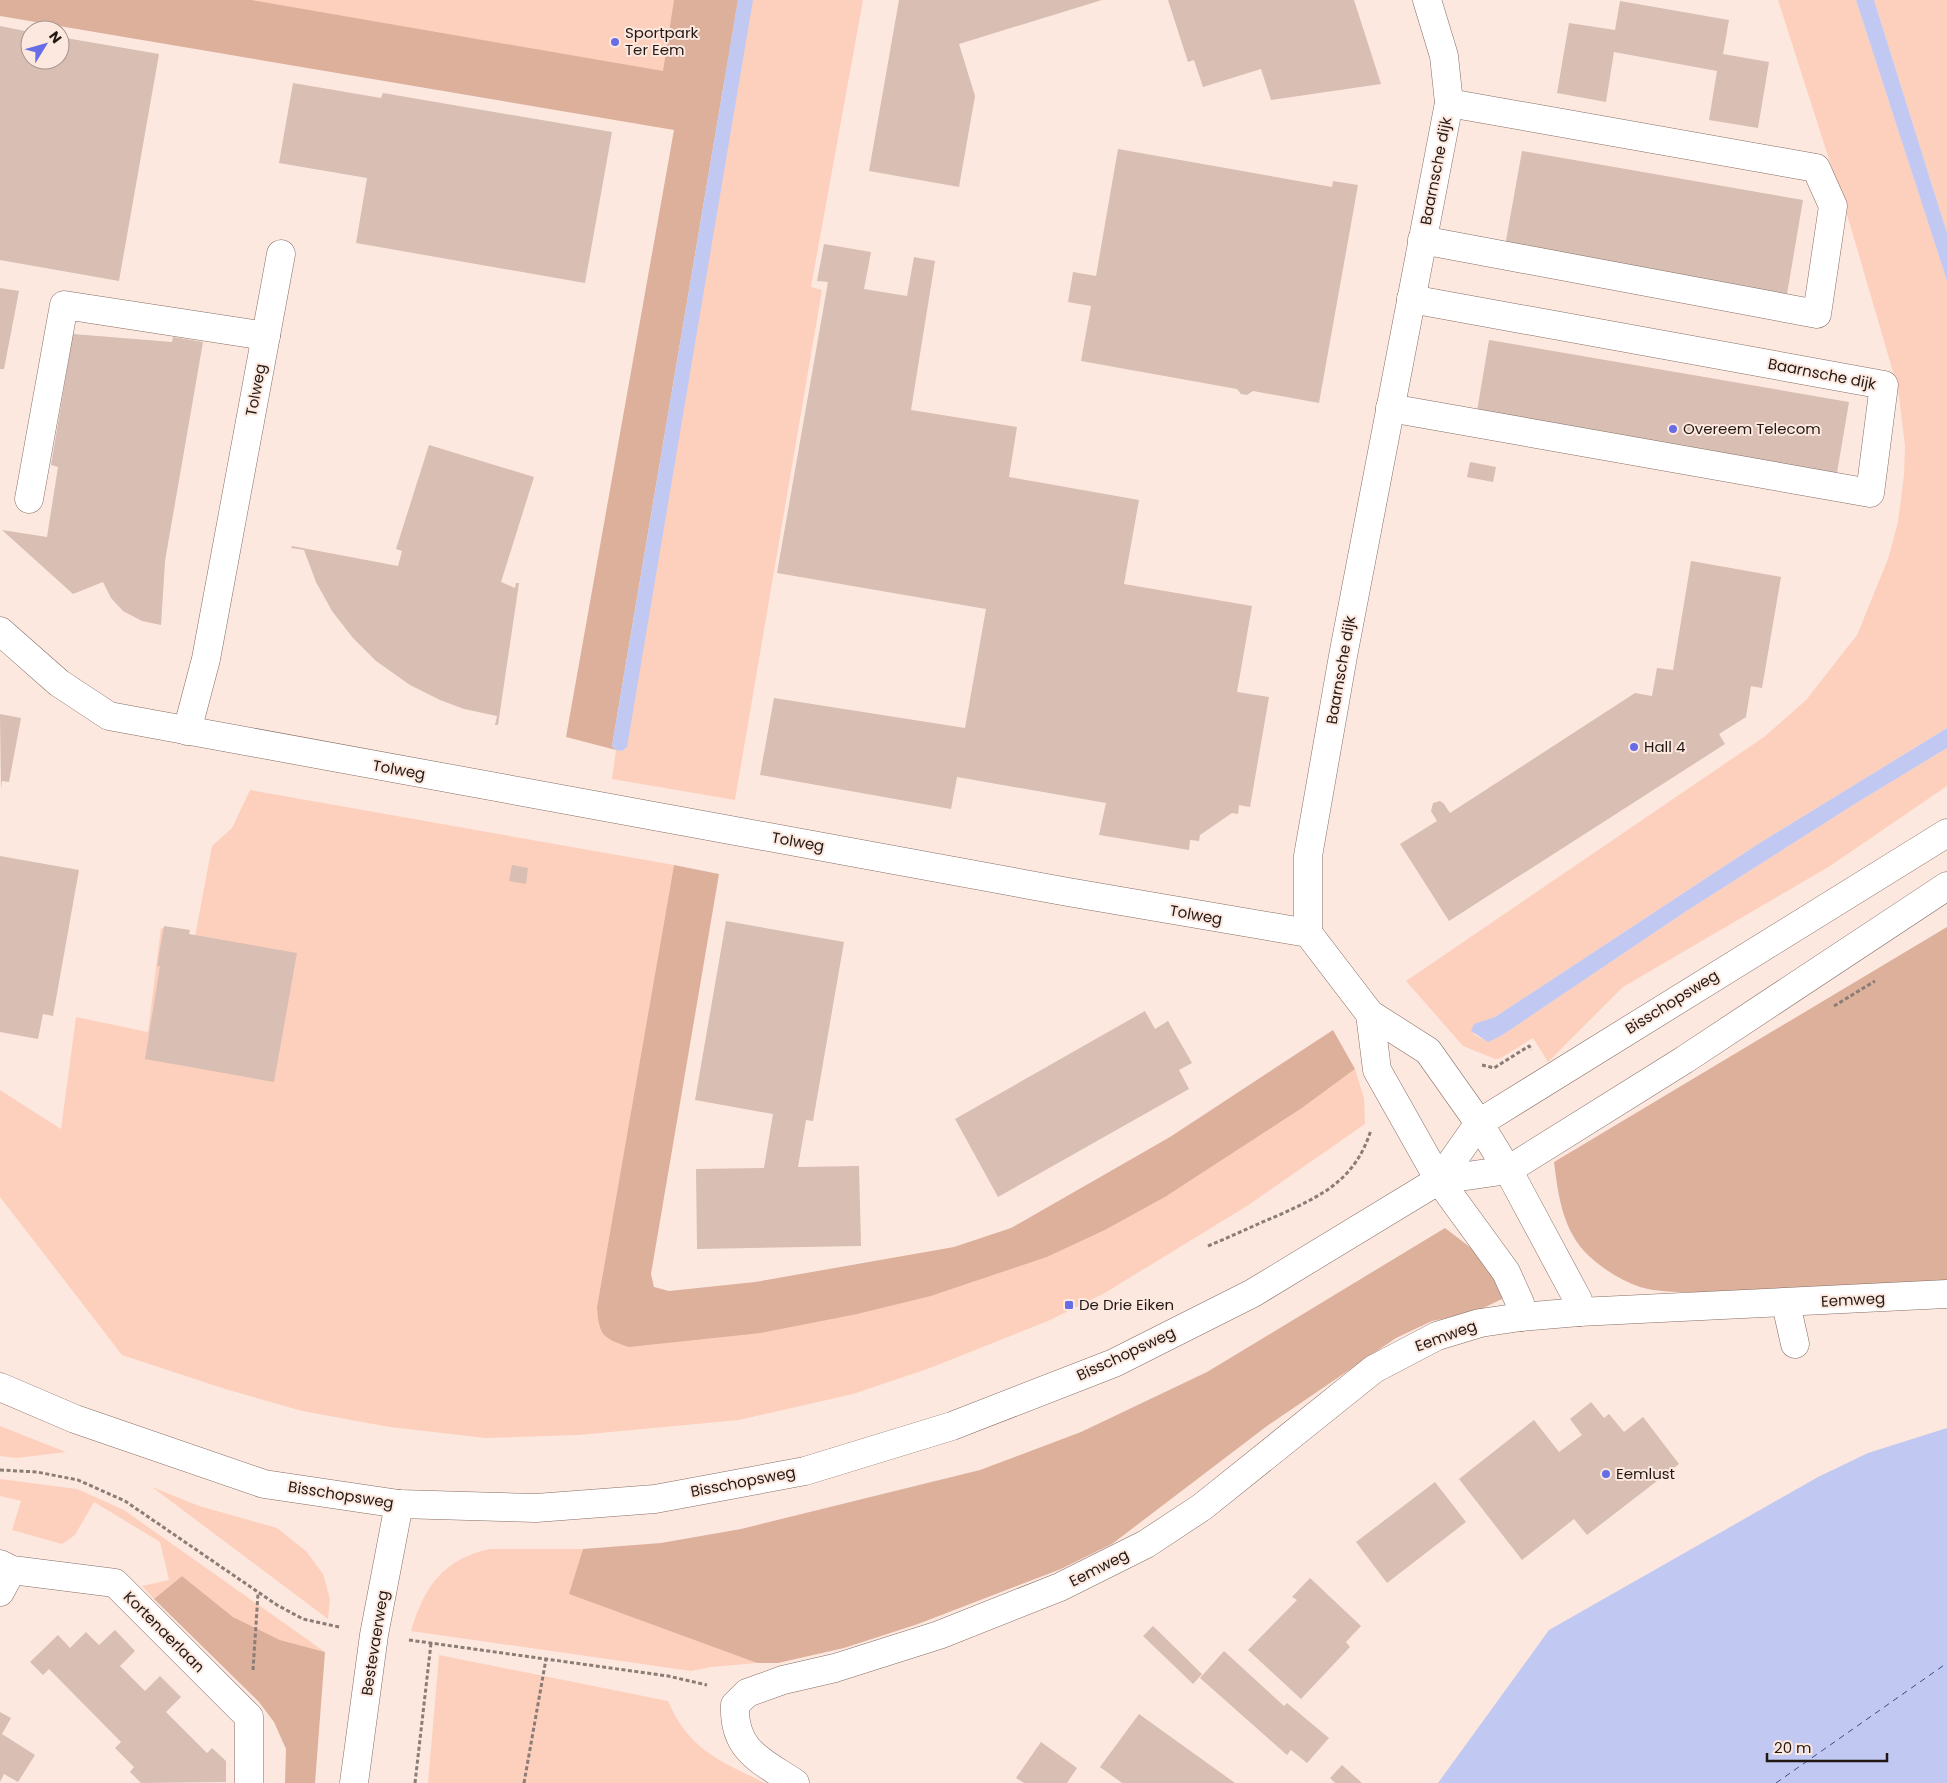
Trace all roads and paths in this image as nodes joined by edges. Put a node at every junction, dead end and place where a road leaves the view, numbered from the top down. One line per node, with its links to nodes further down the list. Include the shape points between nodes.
1 (1427, 0): 2 (street, Baarnsche dijk, via 1444,56)
2 (1449, 103): 3 (street, Baarnsche dijk); 3 (street, Baarnsche dijk, via 1816,168 1833,206 1817,314)
3 (1422, 240): 5 (street, Baarnsche dijk)
4 (281, 254): 6 (street, Tolweg)
5 (1411, 299): 7 (street, Baarnsche dijk); 7 (street, Baarnsche dijk, via 1884,385 1870,493)
6 (266, 336): 8 (street, via 64,305); 10 (street, Tolweg, via 206,659)
7 (1390, 408): 14 (street, Baarnsche dijk, via 1308,856)
8 (29, 499)
9 (0, 631): 10 (street, Tolweg, via 59,683 109,716)
10 (187, 731): 14 (street, Tolweg)
11 (1947, 827): 12 (street, Bisschopsweg)
12 (1936, 840): 17 (street, Bisschopsweg)
13 (1944, 889): 18 (street, Bisschopsweg, via 1684,1060)
14 (1308, 934): 15 (street)
15 (1370, 1014): 16 (street, via 1377,1070); 17 (street, via 1428,1051)
16 (1384, 1082): 19 (street); 20 (path, via 1372,1106 1371,1130 1365,1149 1352,1169 1332,1188)
17 (1479, 1123): 18 (street); 19 (street, Bisschopsweg)
18 (1508, 1170): 19 (street, Bisschopsweg); 23 (street, via 1578,1300)
19 (1439, 1180): 24 (street, via 1506,1272 1520,1303); 28 (street, Bisschopsweg, via 1253,1293 1114,1363 952,1426 805,1471 655,1499 536,1508)
20 (1208, 1246)
21 (1947, 1294): 22 (street, Eemweg)
22 (1786, 1304): 23 (street, Eemweg); 25 (street)
23 (1578, 1312): 24 (street, Eemweg)
24 (1521, 1317): 34 (street, Eemweg, via 1480,1323 1437,1336 1374,1370 1175,1526 1060,1587 939,1635 835,1668 783,1680)
25 (1795, 1344)
26 (0, 1387): 28 (street, Bisschopsweg, via 75,1419 264,1484)
27 (0, 1470): 30 (path, via 37,1472 78,1480 125,1501)
28 (399, 1504): 31 (street, Bestevaerweg)
29 (4, 1575): 35 (street, Kortenaerlaan, via 115,1583)
30 (258, 1594): 31 (path, via 303,1619); 35 (path)
31 (374, 1635): 32 (path); 37 (street, Bestevaerweg)
32 (431, 1643): 33 (path); 38 (path)
33 (546, 1659): 34 (path, via 668,1676); 39 (path)
34 (747, 1694): 40 (street, via 735,1706 738,1735 750,1754)
35 (249, 1717): 36 (street)
36 (249, 1783)
37 (354, 1783)
38 (415, 1783)
39 (524, 1783)
40 (795, 1783)

